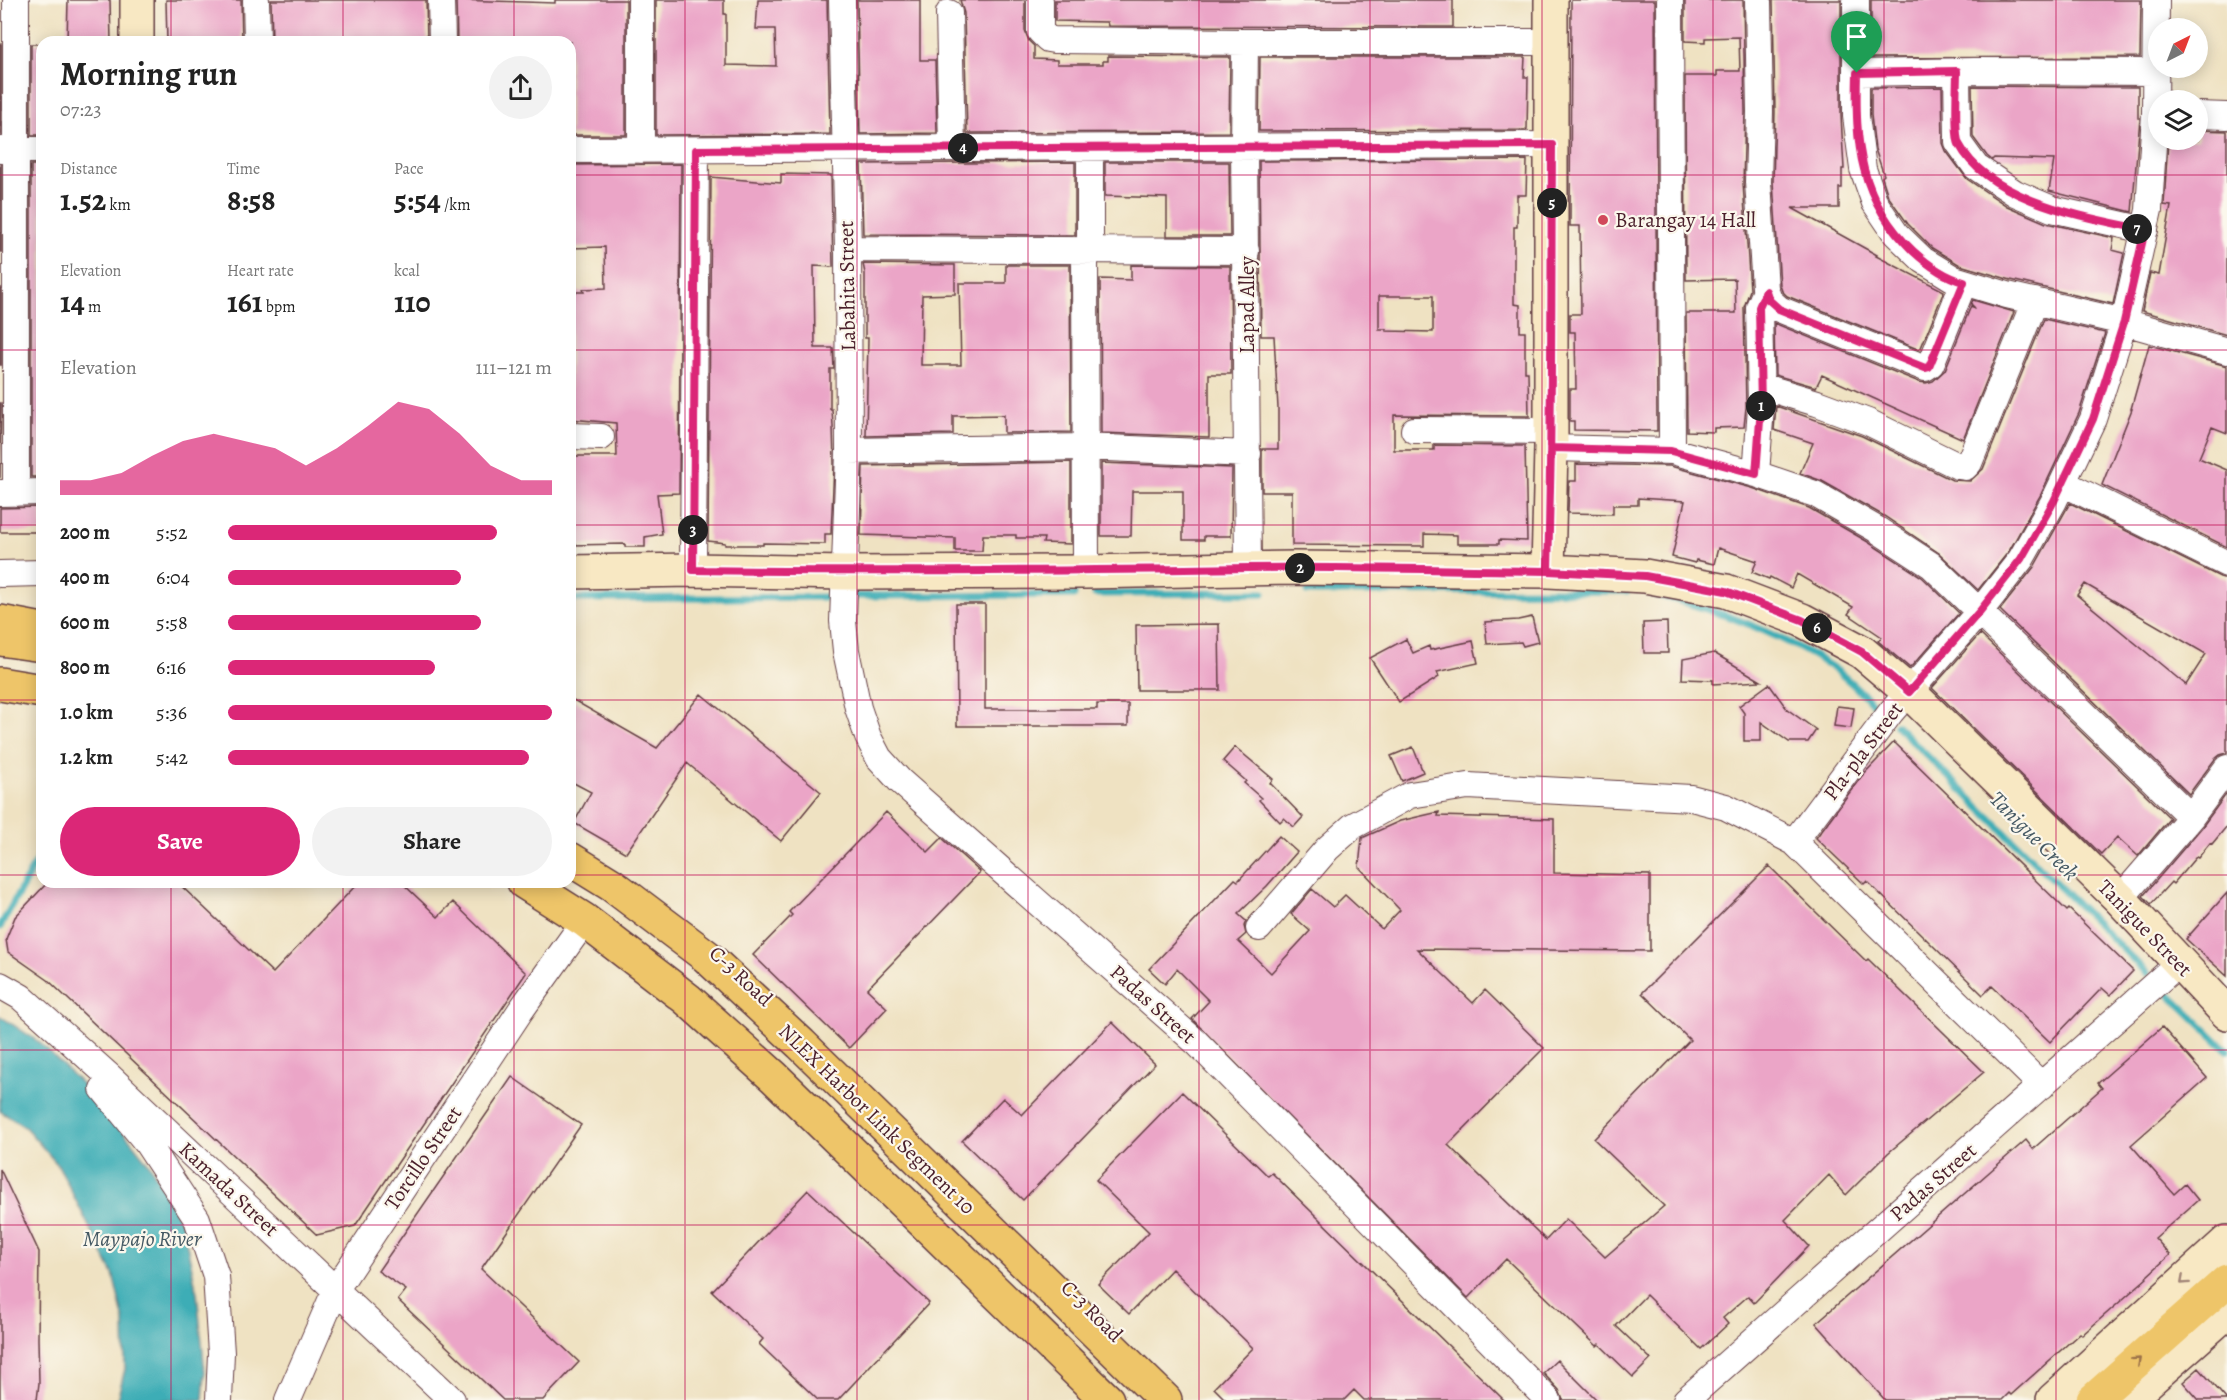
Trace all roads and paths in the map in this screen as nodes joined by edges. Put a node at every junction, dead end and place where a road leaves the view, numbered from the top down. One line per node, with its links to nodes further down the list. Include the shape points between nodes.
1 (16, 0): 30 (street)
2 (137, 0): 15 (street)
3 (256, 0): 16 (street)
4 (441, 0): 17 (street)
5 (641, 0): 33 (street)
6 (842, 0): 26 (street, Labahita Street)
7 (1040, 0): 18 (street, via 1040,31 1047,39)
8 (1551, 0): 19 (street)
9 (1670, 0): 53 (street)
10 (1758, 0): 41 (street, via 1758,182)
11 (1856, 0): 22 (street)
12 (2156, 0): 14 (street, Pla-pla Street)
13 (949, 13): 27 (street)
14 (2156, 18)
15 (137, 36)
16 (256, 36)
17 (442, 36)
18 (1245, 42): 19 (street); 29 (street, Lapad Alley)
19 (1551, 42): 25 (street)
20 (1957, 71): 21 (street); 22 (street); 36 (street, via 1958,142 1976,167 2015,193 2052,209)
21 (2148, 72)
22 (1857, 73): 40 (street, via 1856,116 1863,169 1875,203 1896,234 1923,260)
23 (2208, 115): 24 (street)
24 (2227, 116)
25 (1552, 145): 29 (street); 50 (street)
26 (845, 148): 27 (street); 34 (street); 37 (street, Labahita Street)
27 (952, 148): 28 (street)
28 (1090, 148): 29 (street); 38 (street)
29 (1244, 148): 39 (street, Lapad Alley)
30 (8, 150): 31 (street); 45 (street)
31 (36, 150)
32 (576, 150): 33 (street)
33 (641, 150): 34 (street)
34 (696, 150): 61 (street)
35 (2154, 150): 36 (street, Pla-pla Street)
36 (2145, 230): 43 (street, Pla-pla Street)
37 (848, 249): 38 (street); 52 (street, Labahita Street)
38 (1088, 250): 39 (street); 51 (street)
39 (1246, 250): 54 (street, Lapad Alley)
40 (1964, 282): 41 (street, via 1931,364 1925,368 1779,309); 42 (street)
41 (1766, 291): 46 (street, via 1759,307)
42 (2035, 301): 43 (street); 46 (street, via 1965,467 1868,422)
43 (2124, 322): 44 (street); 56 (street, Pla-pla Street, via 2093,419)
44 (2227, 351)
45 (7, 376): 58 (street)
46 (1761, 386): 55 (street)
47 (1414, 430): 50 (street)
48 (576, 436): 49 (street)
49 (601, 436)
50 (1551, 439): 53 (street); 62 (street)
51 (1084, 447): 52 (street); 54 (street); 64 (street)
52 (849, 451): 67 (street, Labahita Street)
53 (1671, 451): 55 (street)
54 (1248, 454): 60 (street, Lapad Alley)
55 (1756, 474): 68 (street, via 1815,494 1876,529 1931,565)
56 (2063, 483): 59 (street); 68 (street, Pla-pla Street, via 2021,559)
57 (36, 492): 58 (street)
58 (8, 493)
59 (2227, 564)
60 (1248, 568): 62 (street, Tanigue Street); 64 (street, Tanigue Street)
61 (693, 570): 63 (street, Tanigue Street); 67 (street, Tanigue Street)
62 (1548, 571): 76 (street, Tanigue Street, via 1645,576 1726,591 1802,620 1862,652)
63 (576, 572)
64 (1086, 572): 67 (street, Tanigue Street)
65 (36, 573): 66 (street)
66 (0, 574)
67 (844, 580): 104 (street, Padas Street, via 846,651 858,708 879,758 900,781 1169,1017)
68 (1980, 611): 76 (street, Pla-pla Street); 79 (street)
69 (0, 622): 70 (main road)
70 (36, 629)
71 (0, 639): 72 (main road)
72 (36, 644)
73 (0, 684): 74 (main road)
74 (36, 690)
75 (0, 691): 77 (main road)
76 (1909, 692): 80 (street, Pla-pla Street); 85 (street, Tanigue Street)
77 (36, 699)
78 (2227, 768): 79 (street)
79 (2191, 817): 85 (street)
80 (1794, 842): 86 (street, via 1726,807 1691,798 1468,786 1410,795 1353,826 1327,849); 92 (street)
81 (576, 848): 103 (main road, C-3 Road, via 624,877 713,949)
82 (576, 863): 102 (main road, NLEX Harbor Link Segment 10, via 706,956)
83 (514, 888): 87 (main road)
84 (533, 888): 101 (main road, NLEX Harbor Link Segment 10, via 584,920 687,999 774,1077)
85 (2120, 899): 88 (street, Tanigue Street)
86 (1259, 928)
87 (579, 929): 95 (street, Torcillo Street); 100 (main road, via 676,1002)
88 (2178, 963): 91 (street, Tanigue Street); 92 (street, Padas Street)
89 (0, 985): 95 (street, Kamada Street, via 21,997 110,1077)
90 (0, 1002): 97 (street, via 48,1034 99,1084 147,1143 197,1219 216,1276 221,1353)
91 (2227, 1013)
92 (2042, 1086): 105 (street, Padas Street)
93 (2227, 1242): 106 (street, one-way to 106)
94 (2227, 1281): 107 (main road, one-way to 94)
95 (336, 1289): 98 (street, Torcillo Street); 99 (street, Kamada Street)
96 (2227, 1312): 108 (street)
97 (219, 1400)
98 (288, 1400)
99 (452, 1400)
100 (1091, 1400)
101 (1107, 1400)
102 (1165, 1400)
103 (1182, 1400)
104 (1548, 1400)
105 (1686, 1400)
106 (2053, 1400)
107 (2093, 1400)
108 (2127, 1400)

